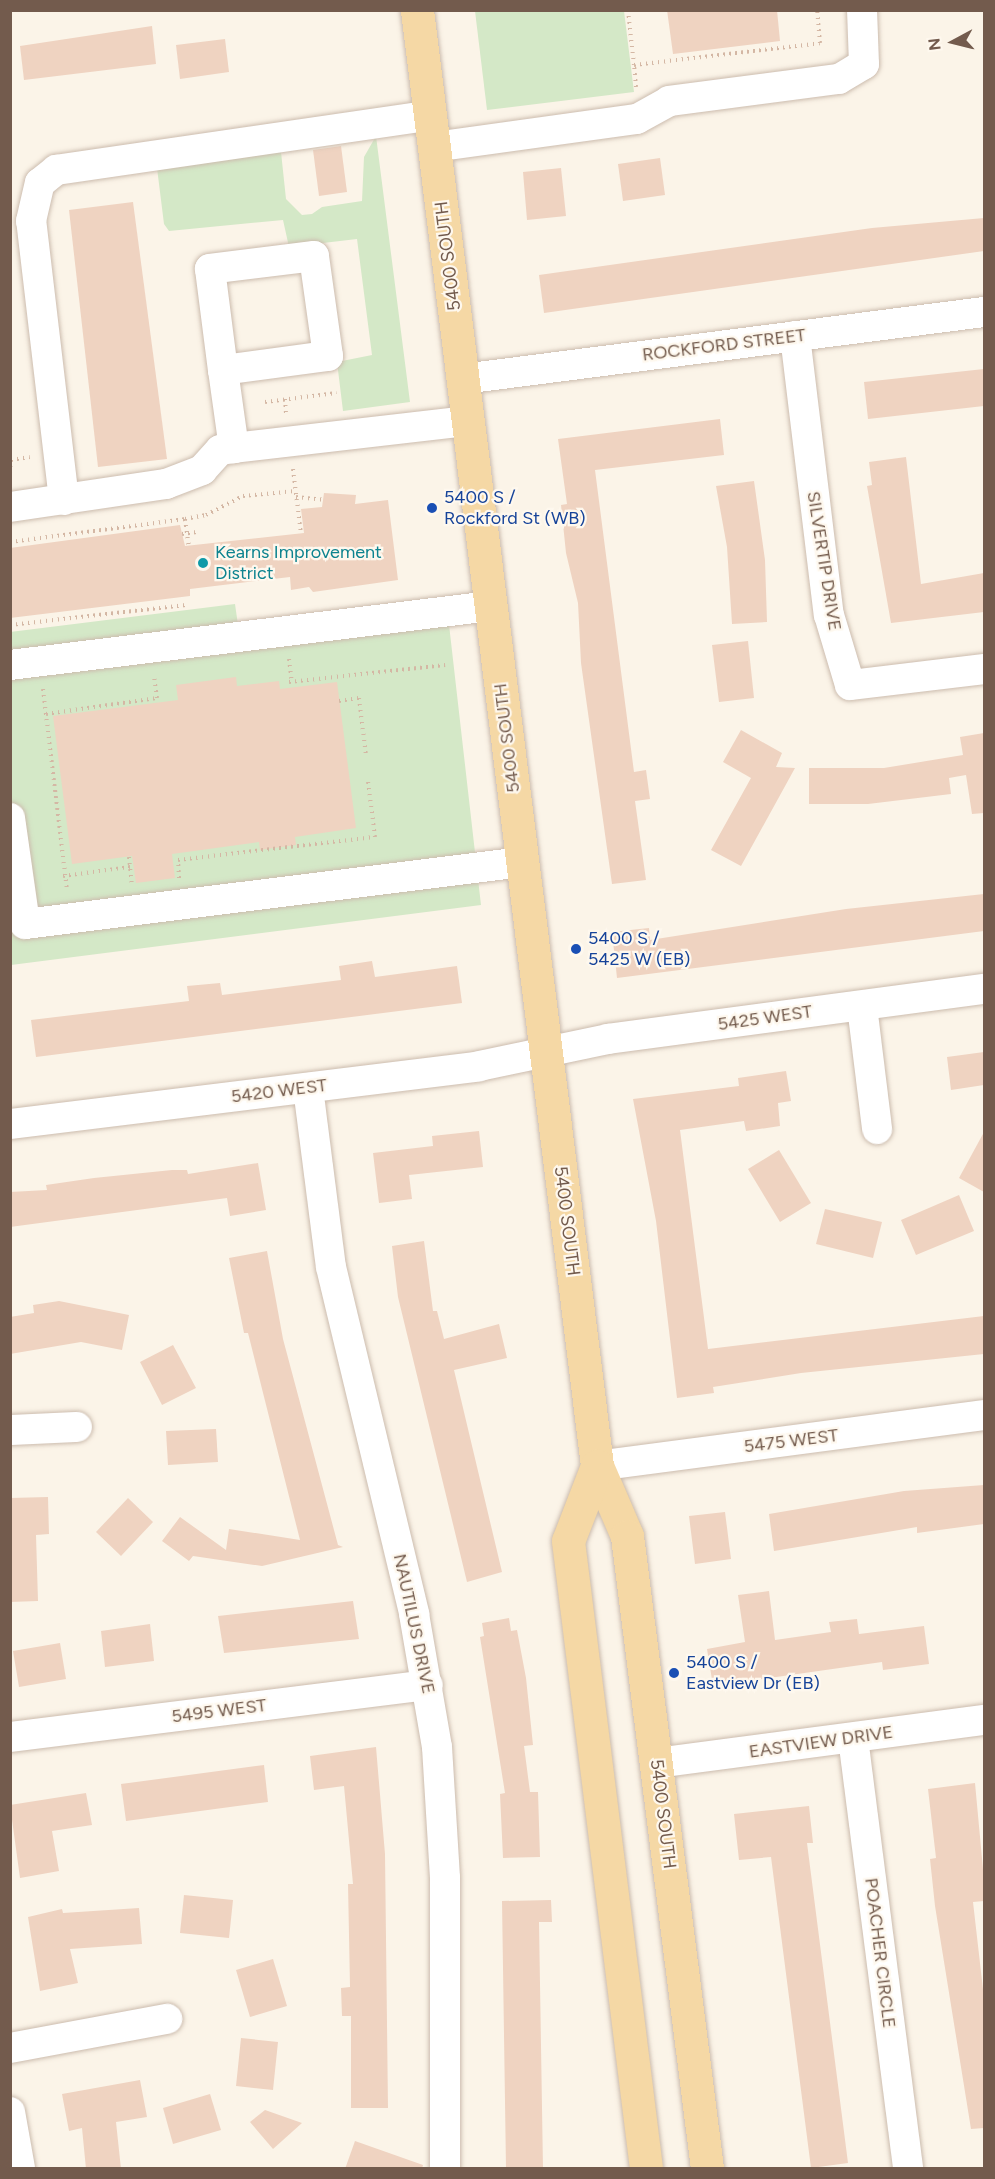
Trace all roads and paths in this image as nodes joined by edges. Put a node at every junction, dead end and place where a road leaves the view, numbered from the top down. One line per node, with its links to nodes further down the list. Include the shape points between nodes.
1 (417, 10): 5 (main road, 5400 SOUTH)
2 (628, 10): 4 (path)
3 (861, 10): 5 (street, via 864,64 839,79 669,101 637,119)
4 (634, 65)
5 (432, 131): 9 (main road, 5400 SOUTH); 19 (street, via 56,170 40,183 31,221)
6 (984, 312): 7 (street, ROCKFORD STREET)
7 (795, 336): 9 (street, ROCKFORD STREET); 34 (street, SILVERTIP DRIVE, via 829,615 850,686)
8 (224, 370): 8 (street, via 210,270 315,256 328,356); 15 (street)
9 (463, 380): 14 (main road, 5400 SOUTH)
10 (336, 393): 11 (path)
11 (285, 399): 12 (path); 13 (path)
12 (265, 402)
13 (286, 414)
14 (468, 421): 15 (street); 29 (main road, 5400 SOUTH)
15 (234, 448): 19 (street, via 220,450 202,470 166,484)
16 (292, 467): 17 (path)
17 (295, 491): 18 (path); 22 (path, via 243,496 206,515)
18 (296, 497): 20 (path); 25 (path)
19 (64, 500): 21 (street)
20 (323, 500)
21 (10, 507)
22 (185, 519): 24 (path); 26 (path)
23 (197, 532): 24 (path)
24 (185, 534): 27 (path)
25 (301, 534)
26 (10, 542)
27 (189, 546)
28 (186, 605): 30 (path)
29 (491, 606): 32 (street); 43 (main road, 5400 SOUTH)
30 (10, 625)
31 (289, 654): 33 (path, via 290,682)
32 (10, 665)
33 (445, 665)
34 (984, 669)
35 (166, 674): 38 (path, via 154,675 157,698)
36 (42, 686): 38 (path)
37 (339, 701): 39 (path, via 359,698)
38 (46, 714): 45 (path)
39 (366, 756)
40 (368, 781): 46 (path, via 375,837 178,860 180,883)
41 (10, 818): 49 (street)
42 (129, 857): 44 (path)
43 (522, 862): 49 (street); 52 (main road, 5400 SOUTH)
44 (130, 867): 45 (path); 47 (path, via 132,887)
45 (64, 876): 48 (path)
46 (168, 884)
47 (144, 886)
48 (69, 899)
49 (18, 925)
50 (984, 989): 51 (street, 5425 WEST)
51 (862, 1006): 52 (street, 5425 WEST, via 608,1039); 55 (street)
52 (546, 1053): 53 (street, 5420 WEST, via 479,1066); 59 (main road, 5400 SOUTH)
53 (308, 1088): 54 (street, 5420 WEST); 60 (street, NAUTILUS DRIVE, via 331,1268)
54 (10, 1124)
55 (877, 1130)
56 (984, 1416): 59 (street, 5475 WEST)
57 (77, 1427): 58 (street)
58 (10, 1430)
59 (597, 1466): 64 (main road, 5400 SOUTH, via 627,1536); 70 (main road, 5400 SOUTH, via 568,1541)
60 (428, 1685): 62 (street, 5495 WEST); 69 (street, NAUTILUS DRIVE, via 444,1819)
61 (984, 1720): 63 (street, EASTVIEW DRIVE)
62 (10, 1737)
63 (853, 1738): 64 (street, EASTVIEW DRIVE); 72 (street, POACHER CIRCLE)
64 (657, 1763): 71 (main road, 5400 SOUTH)
65 (167, 2019): 66 (street)
66 (10, 2048)
67 (10, 2112): 68 (street)
68 (20, 2169)
69 (445, 2169)
70 (646, 2169)
71 (707, 2169)
72 (908, 2169)

